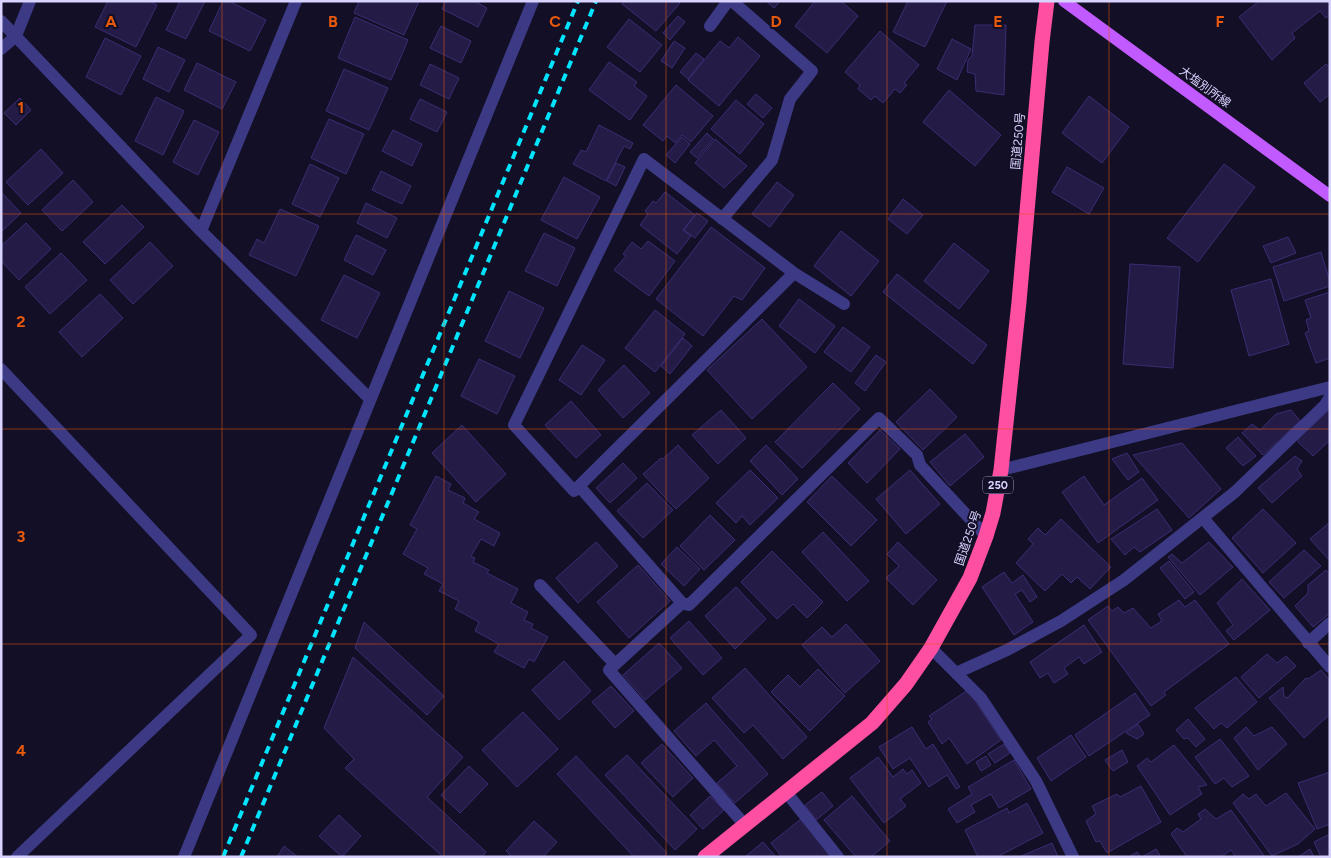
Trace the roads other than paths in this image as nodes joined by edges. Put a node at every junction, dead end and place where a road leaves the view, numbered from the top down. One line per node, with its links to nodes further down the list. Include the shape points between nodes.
1 (30, 1): 10 (street)
2 (296, 1): 14 (street)
3 (533, 1): 20 (street)
4 (728, 1): 9 (street)
5 (732, 1): 13 (street, via 812,71 790,99 772,160)
6 (1047, 1): 21 (highway, 国道250号 / 250)
7 (1064, 1): 12 (main road, 大塩別所線)
8 (1, 21): 10 (street)
9 (710, 26)
10 (16, 36): 11 (street); 14 (street)
11 (1, 49)
12 (1330, 196)
13 (722, 218): 15 (street); 22 (street, via 644,159 514,425 574,491)
14 (201, 231): 20 (street)
15 (794, 273): 16 (street); 22 (street)
16 (844, 304)
17 (1, 369): 28 (street)
18 (1330, 387): 21 (street)
19 (1330, 397): 23 (street, via 1235,492)
20 (370, 399): 31 (street)
21 (1001, 470): 24 (highway, 国道250号 / 250)
22 (579, 486): 26 (street)
23 (1203, 518): 29 (street); 34 (street, via 1124,580 1061,621)
24 (986, 536): 26 (street, via 920,465 917,455 879,418 689,605); 30 (highway, 国道250号 / 250, via 970,578)
25 (540, 584): 32 (street)
26 (682, 602): 32 (street)
27 (1330, 623): 29 (street)
28 (251, 635): 31 (street); 37 (street)
29 (1308, 642): 33 (street)
30 (932, 648): 34 (street); 35 (highway, 国道250号 / 250, via 872,723)
31 (268, 651): 38 (street)
32 (615, 664): 36 (street, via 609,670)
33 (1330, 667)
34 (956, 673): 41 (street, via 981,698 1036,781)
35 (786, 792): 36 (highway, 国道250号 / 250); 40 (street)
36 (745, 825): 39 (highway, 国道250号 / 250)
37 (17, 857)
38 (184, 857)
39 (705, 857)
40 (838, 857)
41 (1074, 857)

